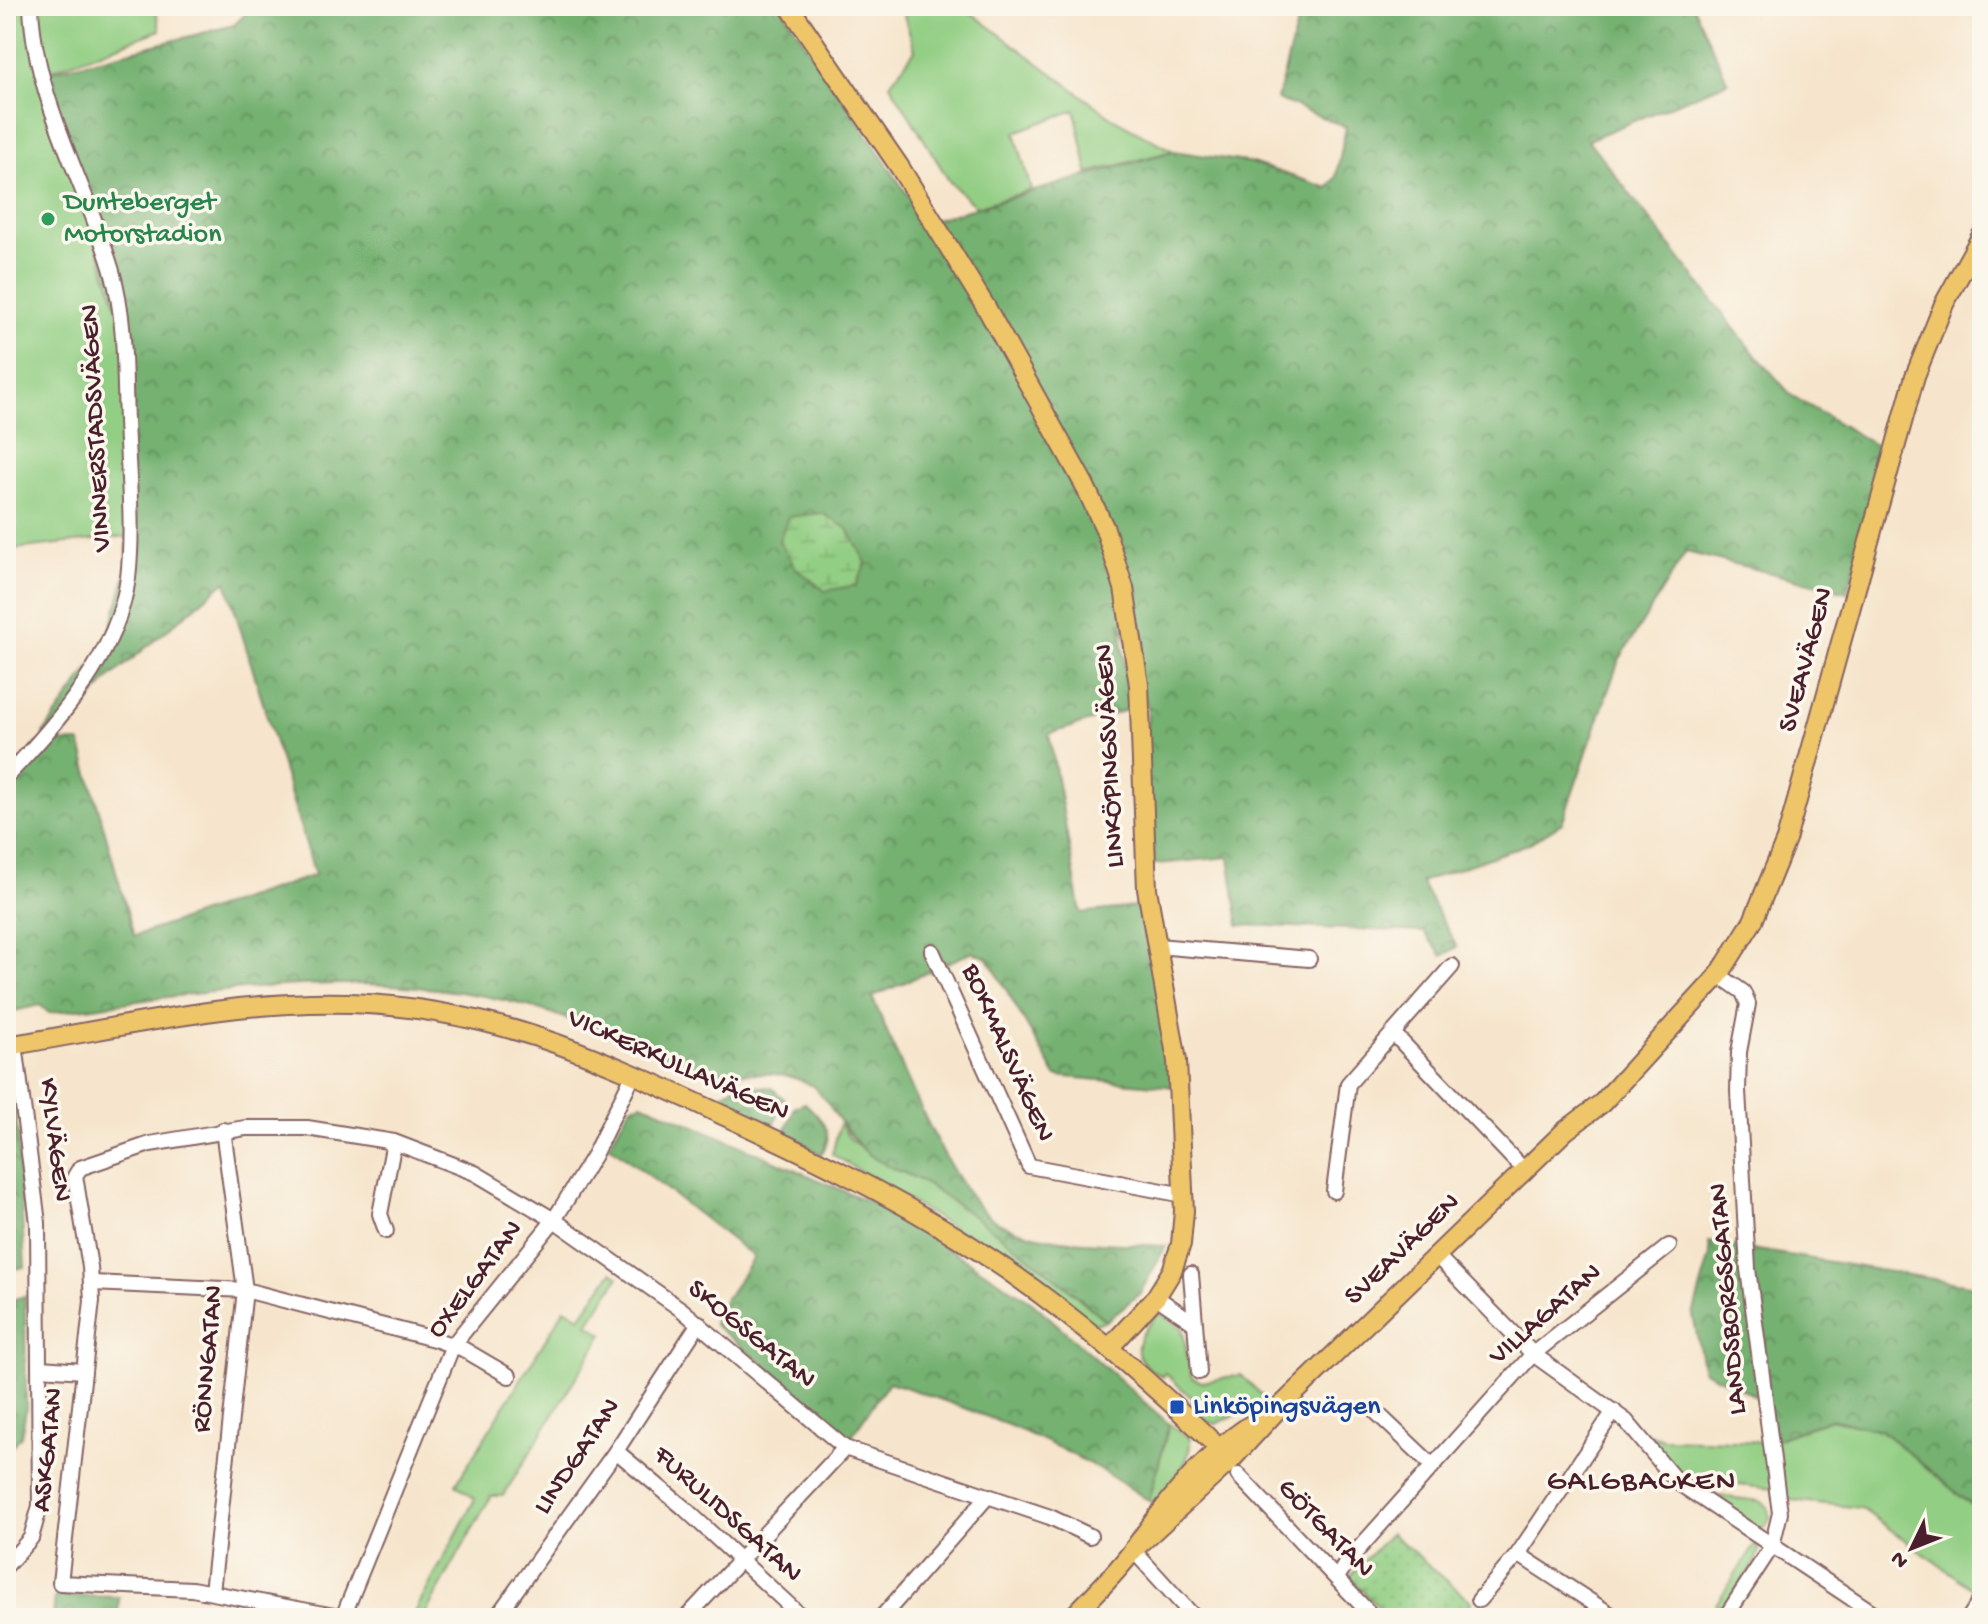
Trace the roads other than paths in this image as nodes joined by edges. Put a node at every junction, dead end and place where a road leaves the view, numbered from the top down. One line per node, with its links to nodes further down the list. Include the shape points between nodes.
1 (31, 6): 4 (street, VINNERSTADSVÄGEN, via 38,66 117,294 129,564 119,614 91,670)
2 (789, 6): 5 (main road, LINKÖPINGSVÄGEN, via 933,220 1053,426 1105,529 1124,588 1136,653 1147,889)
3 (1982, 235): 9 (main road, SVEAVÄGEN, via 1944,304 1915,376 1782,852 1753,921)
4 (6, 777)
5 (1157, 946): 7 (street); 18 (main road, LINKÖPINGSVÄGEN, via 1177,1061)
6 (932, 951): 18 (street, BOKMALSVÄGEN, via 1029,1166)
7 (1309, 959)
8 (1452, 966): 10 (street)
9 (1719, 975): 16 (main road, SVEAVÄGEN, via 1592,1113 1565,1131); 44 (street, LANDSBORGSGATAN, via 1738,987 1748,1004 1738,1091 1748,1269 1780,1513)
10 (1393, 1033): 16 (street); 17 (street, via 1348,1084)
11 (11, 1045): 12 (main road, VICKERKULLAVÄGEN, via 257,1007 349,1003 502,1024); 32 (street, KYLVÄGEN, via 38,1223)
12 (634, 1073): 19 (street, OXELGATAN, via 594,1155); 30 (main road, VICKERKULLAVÄGEN, via 922,1215 1015,1275)
13 (223, 1130): 14 (street, SKOGSGATAN, via 307,1128); 15 (street, SKOGSGATAN, via 150,1144); 25 (street, RÖNNGATAN)
14 (394, 1142): 19 (street, SKOGSGATAN, via 475,1173); 20 (street, via 380,1214)
15 (77, 1170): 24 (street, ASKGATAN)
16 (1525, 1171): 22 (main road, SVEAVÄGEN)
17 (1334, 1191)
18 (1184, 1195): 26 (main road, LINKÖPINGSVÄGEN, via 1179,1255)
19 (554, 1220): 27 (street, SKOGSGATAN); 29 (street, OXELGATAN)
20 (386, 1231)
21 (1669, 1246): 31 (street, VILLAGATAN)
22 (1437, 1256): 31 (street); 40 (main road, SVEAVÄGEN)
23 (1191, 1274): 28 (street)
24 (92, 1283): 25 (street); 33 (street, ASKGATAN)
25 (245, 1290): 29 (street); 50 (street, RÖNNGATAN)
26 (1156, 1297): 28 (street); 30 (main road, LINKÖPINGSVÄGEN)
27 (699, 1323): 38 (street, SKOGSGATAN); 39 (street, LINDGATAN)
28 (1194, 1323): 34 (street)
29 (453, 1345): 35 (street); 53 (street, OXELGATAN)
30 (1109, 1348): 40 (main road, VICKERKULLAVÄGEN)
31 (1533, 1354): 36 (street); 41 (street, VILLAGATAN)
32 (40, 1368): 33 (street, ASKGATAN); 48 (street, KYLVÄGEN, via 38,1518 25,1549)
33 (84, 1371): 50 (street, ASKGATAN, via 60,1583)
34 (1199, 1372)
35 (509, 1376)
36 (1614, 1411): 44 (street, via 1677,1482); 46 (street)
37 (1377, 1413): 41 (street)
38 (845, 1448): 42 (street, SKOGSGATAN); 47 (street)
39 (616, 1451): 47 (street, FURULIDSGATAN); 54 (street, LINDGATAN)
40 (1229, 1462): 45 (main road, SVEAVÄGEN, via 1154,1518); 49 (street, GÖTGATAN)
41 (1432, 1465): 49 (street, VILLAGATAN)
42 (988, 1496): 43 (street, SKOGSGATAN); 57 (street)
43 (1090, 1536)
44 (1772, 1546): 62 (street, LANDSBORGSGATAN); 63 (street)
45 (1133, 1550): 58 (main road, SVEAVÄGEN); 59 (street)
46 (1518, 1554): 52 (street); 61 (street)
47 (740, 1560): 55 (street); 56 (street, FURULIDSGATAN)
48 (6, 1566)
49 (1337, 1578): 60 (street, GÖTGATAN)
50 (212, 1592): 53 (street)
51 (1982, 1598): 64 (street)
52 (1479, 1600)
53 (344, 1618)
54 (496, 1618)
55 (686, 1618)
56 (803, 1618)
57 (881, 1618)
58 (1072, 1618)
59 (1195, 1618)
60 (1374, 1618)
61 (1616, 1618)
62 (1725, 1618)
63 (1881, 1618)
64 (1969, 1618)

